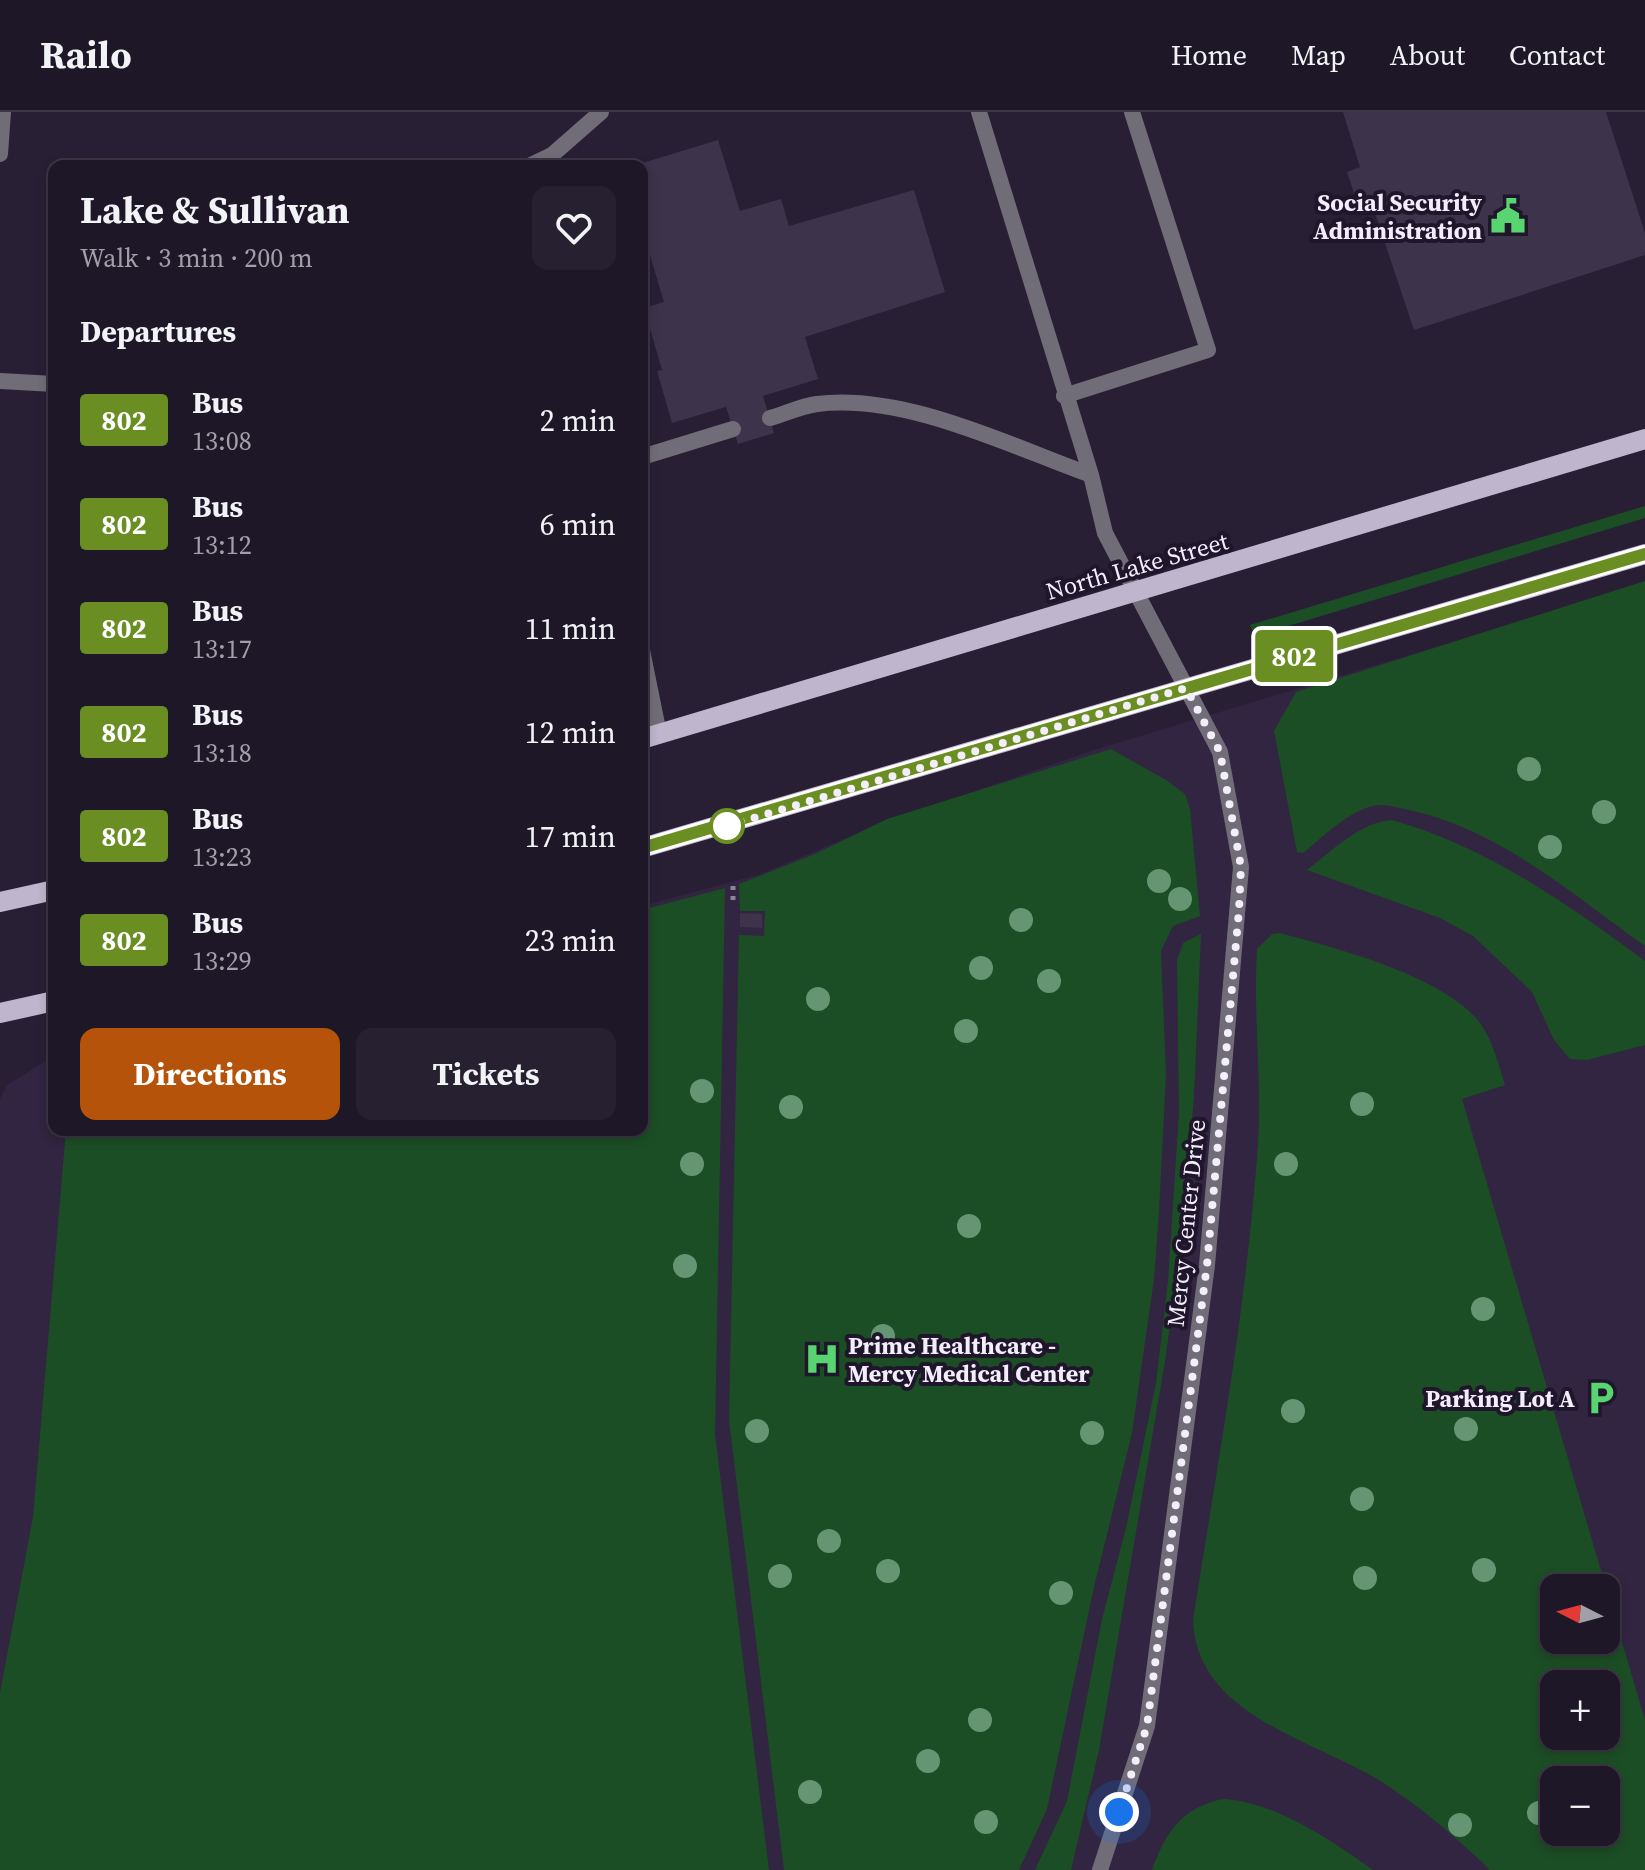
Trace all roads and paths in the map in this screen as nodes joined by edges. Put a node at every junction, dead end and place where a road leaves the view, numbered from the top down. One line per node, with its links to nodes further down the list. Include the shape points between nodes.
1 (3, 112): 5 (street)
2 (601, 112): 6 (street)
3 (979, 112): 9 (street, Mercy Center Drive)
4 (1132, 112): 9 (street, via 1208,350)
5 (0, 154)
6 (542, 160)
7 (0, 381): 8 (street)
8 (48, 384)
9 (1064, 396): 14 (street, Mercy Center Drive)
10 (770, 418): 14 (street, via 817,404 878,405 937,419)
11 (733, 429): 13 (street)
12 (1645, 439): 16 (main road, North Lake Street)
13 (648, 455)
14 (1091, 475): 16 (street, Mercy Center Drive, via 1105,533)
15 (1645, 554): 17 (main road)
16 (1137, 594): 17 (street, Mercy Center Drive); 19 (main road, North Lake Street)
17 (1186, 688): 20 (main road); 27 (street, Mercy Center Drive, via 1220,752 1241,867 1239,910 1207,1265 1147,1726)
18 (648, 715): 19 (street)
19 (650, 737)
20 (648, 846)
21 (733, 885): 23 (path)
22 (48, 891): 24 (main road)
23 (733, 900)
24 (0, 902)
25 (48, 1002): 26 (main road)
26 (0, 1013)
27 (1100, 1870)

